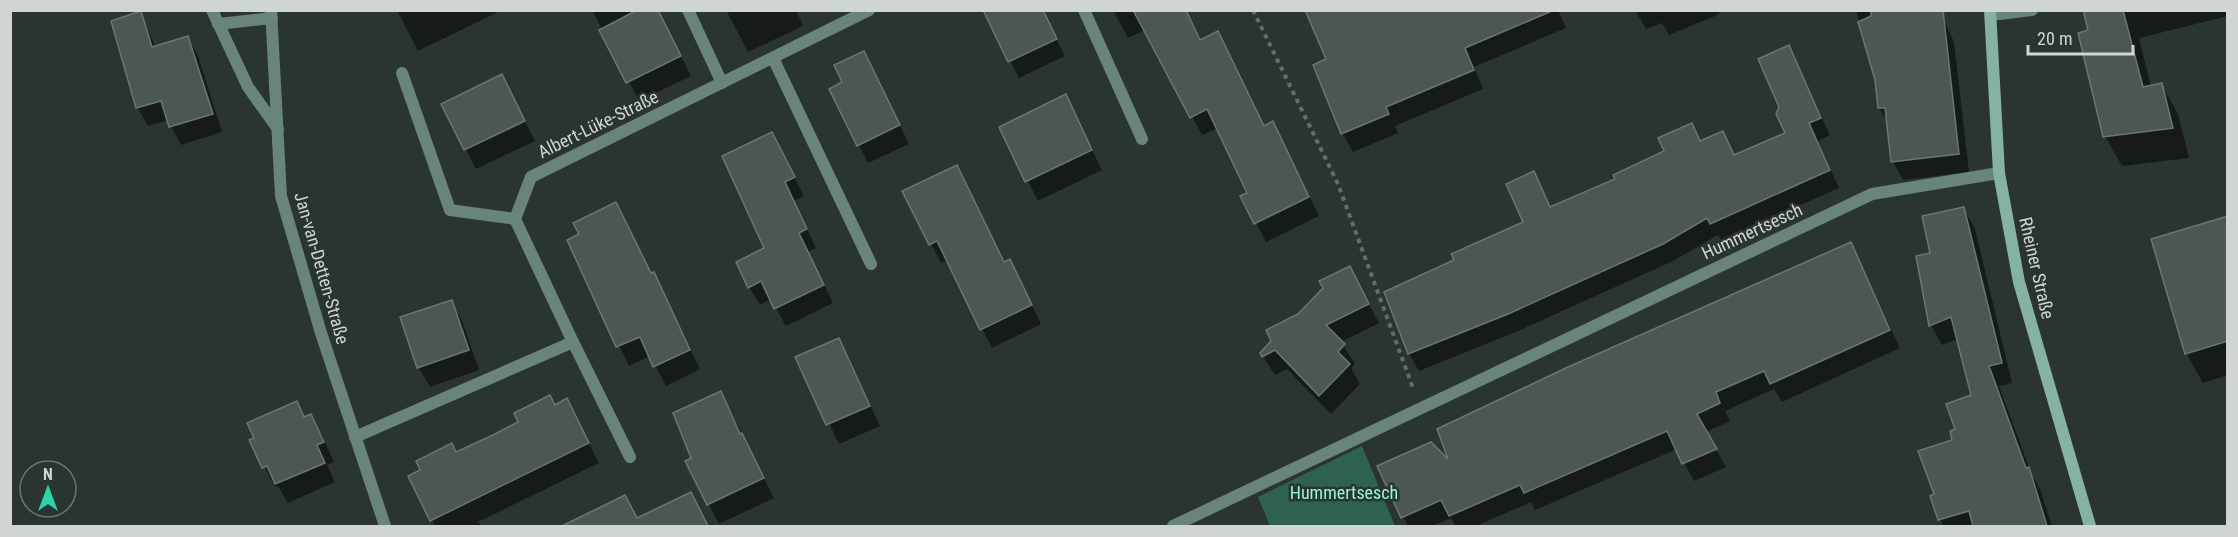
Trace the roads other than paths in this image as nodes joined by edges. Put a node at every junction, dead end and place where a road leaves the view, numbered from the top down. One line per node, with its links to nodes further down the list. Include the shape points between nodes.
1 (212, 10): 8 (street)
2 (688, 10): 11 (street)
3 (869, 10): 9 (street, Albert-Lüke-Straße)
4 (1084, 10): 13 (street)
5 (2032, 10): 6 (street)
6 (1990, 13): 14 (street, Rheiner Straße)
7 (271, 14): 8 (street); 12 (street, Jan-van-Detten-Straße)
8 (218, 24): 12 (street, via 248,87)
9 (773, 58): 11 (street, Albert-Lüke-Straße); 16 (street)
10 (402, 73): 15 (street, via 450,210)
11 (722, 83): 15 (street, Albert-Lüke-Straße, via 531,177)
12 (278, 129): 18 (street, Jan-van-Detten-Straße, via 281,196)
13 (1142, 139)
14 (1999, 173): 21 (street, Hummertsesch, via 1872,194); 22 (street, Rheiner Straße, via 2019,282)
15 (515, 219): 17 (street)
16 (871, 264)
17 (573, 342): 18 (street); 19 (street)
18 (355, 437): 20 (street, Jan-van-Detten-Straße)
19 (630, 457)
20 (385, 526)
21 (1173, 526)
22 (2090, 526)

